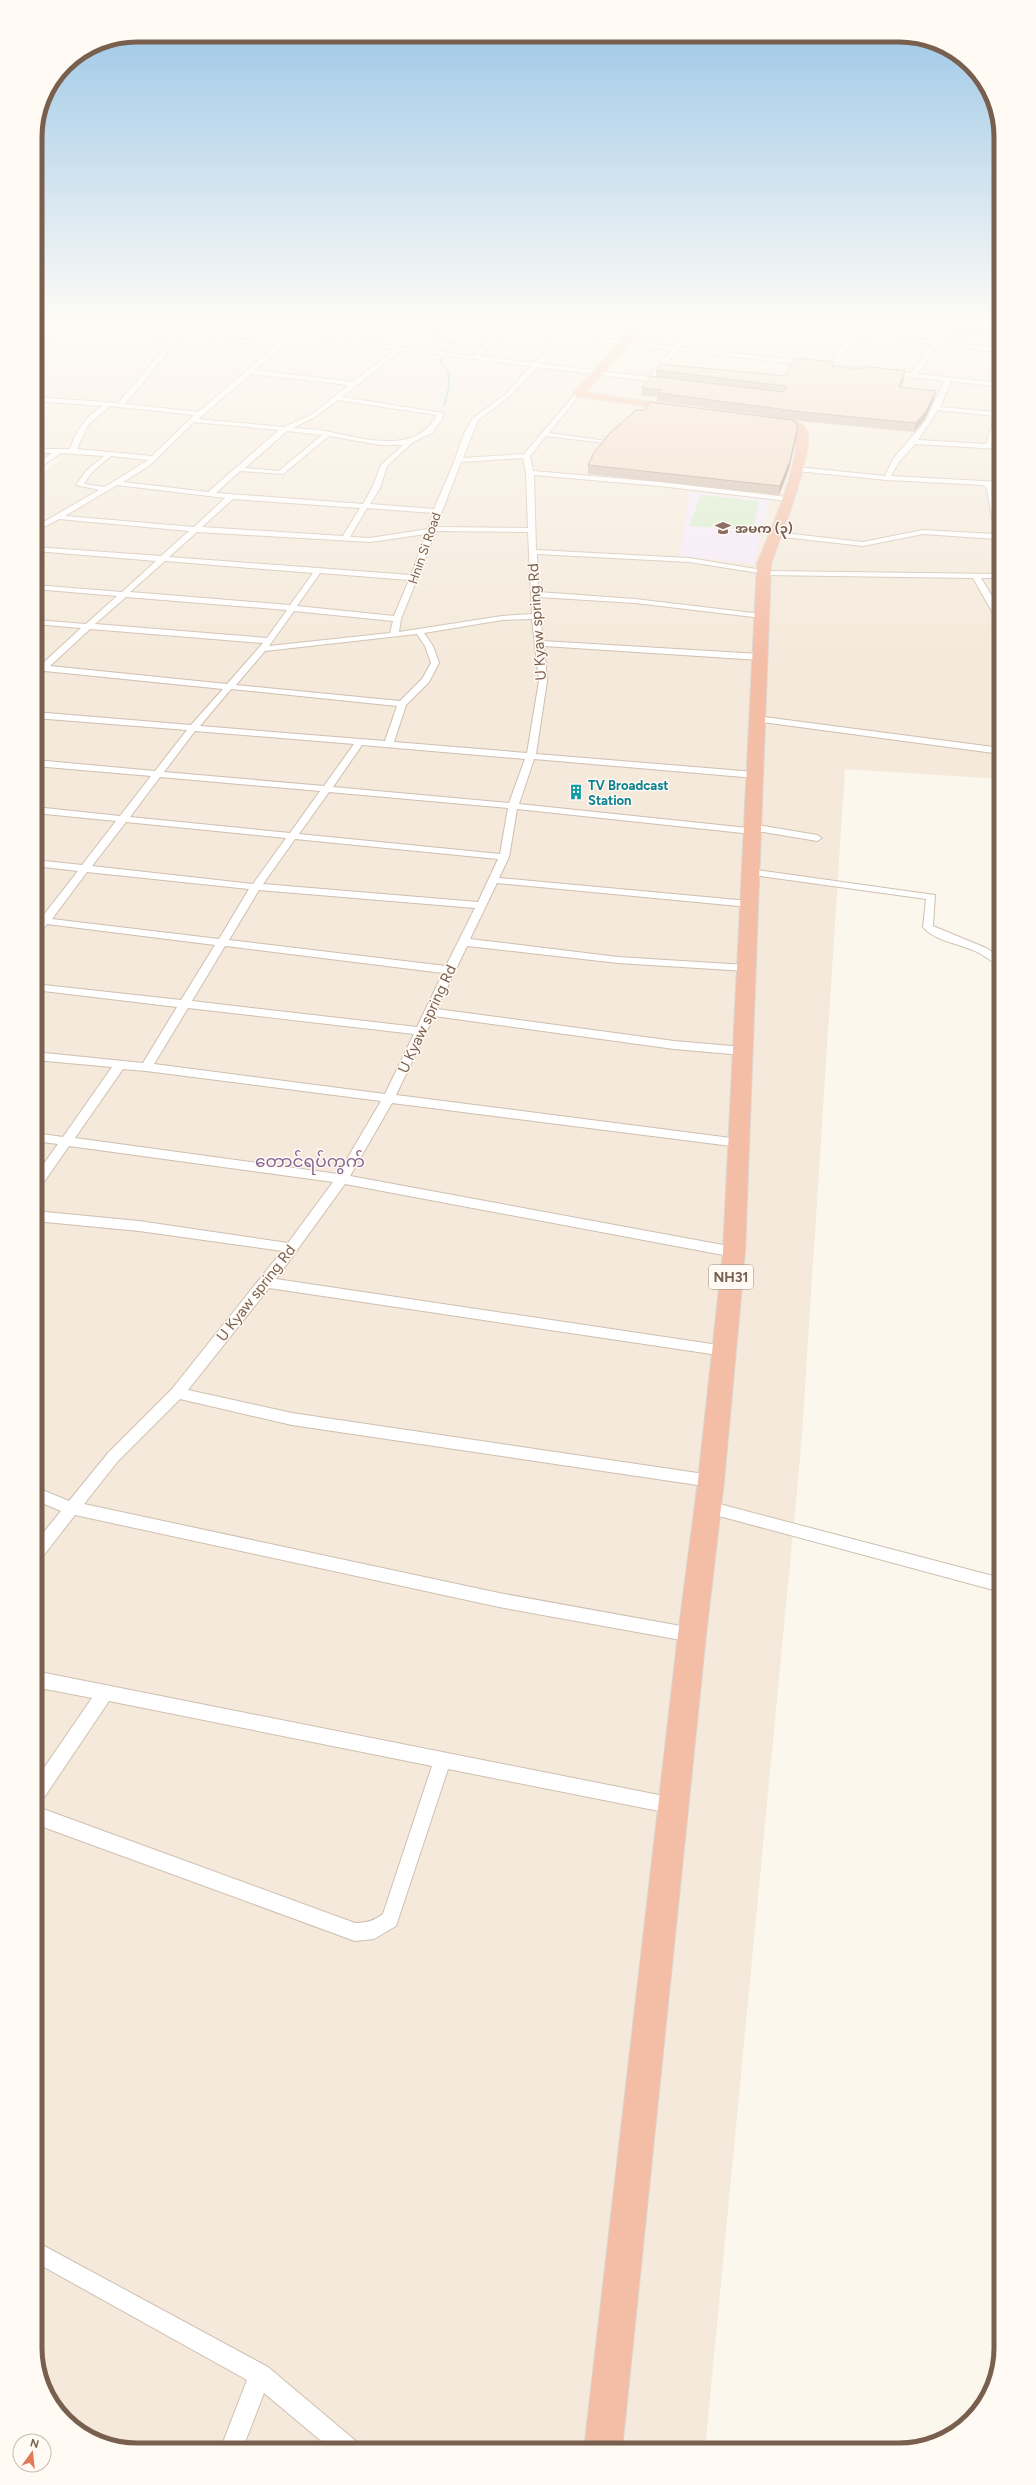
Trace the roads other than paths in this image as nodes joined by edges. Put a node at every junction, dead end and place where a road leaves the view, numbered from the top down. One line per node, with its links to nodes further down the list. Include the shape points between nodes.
1 (76, 437): 19 (street)
2 (175, 437): 23 (street)
3 (276, 437): 26 (street)
4 (323, 437): 26 (street, via 282,473)
5 (355, 437): 13 (street, via 396,443)
6 (422, 437): 13 (street)
7 (466, 437): 24 (street, Hnin Si Road)
8 (542, 437): 22 (street)
9 (569, 437): 14 (street)
10 (803, 437): 27 (highway, NH31)
11 (917, 437): 15 (street)
12 (992, 437): 16 (street)
13 (412, 441): 37 (street, via 384,465)
14 (604, 441)
15 (914, 442): 16 (street); 29 (street, via 894,460)
16 (989, 446): 17 (street)
17 (994, 446)
18 (42, 451): 20 (street)
19 (73, 451): 20 (street); 21 (street)
20 (58, 452): 25 (street)
21 (110, 454): 23 (street); 33 (street, via 88,472 80,485)
22 (526, 456): 24 (street); 28 (street, U Kyaw spring Rd)
23 (153, 458): 30 (street, via 147,465)
24 (458, 460): 39 (street, Hnin Si Road)
25 (42, 464)
26 (238, 469): 34 (street)
27 (797, 469): 29 (street); 36 (highway, NH31)
28 (530, 473): 36 (street, via 660,484); 44 (street, U Kyaw spring Rd)
29 (887, 478): 31 (street)
30 (117, 483): 33 (street); 34 (street)
31 (988, 484): 32 (street); 38 (street)
32 (994, 484)
33 (106, 489): 40 (street)
34 (210, 494): 35 (street)
35 (231, 497): 37 (street); 42 (street)
36 (787, 499): 45 (highway, NH31)
37 (366, 506): 39 (street); 47 (street)
38 (994, 508)
39 (437, 511): 43 (street, Hnin Si Road)
40 (58, 517): 41 (street); 42 (street)
41 (42, 526)
42 (196, 529): 47 (street); 50 (street)
43 (432, 530): 44 (street); 47 (street, via 370,540); 55 (street, Hnin Si Road)
44 (532, 530): 49 (street, U Kyaw spring Rd)
45 (775, 534): 46 (street, via 863,544 923,532); 52 (highway, NH31)
46 (994, 537)
47 (345, 539)
48 (42, 550): 50 (street)
49 (532, 552): 52 (street, via 689,560); 57 (street, U Kyaw spring Rd)
50 (163, 559): 51 (street); 58 (street)
51 (318, 571): 55 (street); 59 (street)
52 (764, 572): 53 (street); 62 (highway, NH31)
53 (976, 576): 54 (street); 60 (street)
54 (994, 576)
55 (415, 578): 63 (street, Hnin Si Road)
56 (42, 588): 58 (street)
57 (534, 594): 61 (street, U Kyaw spring Rd); 62 (street, via 635,601)
58 (123, 595): 59 (street); 65 (street)
59 (292, 608): 63 (street); 68 (street)
60 (994, 608)
61 (536, 616): 66 (street, via 502,618); 69 (street, U Kyaw spring Rd)
62 (762, 616): 71 (highway, NH31)
63 (397, 619): 67 (street, Hnin Si Road)
64 (42, 623): 65 (street)
65 (89, 626): 68 (street); 72 (street)
66 (419, 631): 67 (street); 75 (street, via 429,646 435,663 426,680)
67 (394, 635): 70 (street)
68 (269, 641): 70 (street)
69 (539, 643): 71 (street); 82 (street, U Kyaw spring Rd, via 543,681)
70 (262, 649): 74 (street)
71 (760, 657): 77 (highway, NH31)
72 (42, 665)
73 (42, 667): 74 (street)
74 (228, 688): 75 (street); 78 (street)
75 (402, 704): 80 (street)
76 (42, 716): 78 (street)
77 (757, 719): 81 (street); 85 (highway, NH31)
78 (193, 728): 79 (street); 84 (street)
79 (360, 742): 80 (street); 86 (street)
80 (389, 744): 82 (street)
81 (994, 750)
82 (531, 756): 85 (street); 87 (street, U Kyaw spring Rd)
83 (42, 764): 84 (street)
84 (157, 775): 86 (street); 89 (street)
85 (755, 775): 90 (highway, NH31)
86 (325, 789): 87 (street); 91 (street)
87 (513, 806): 90 (street); 93 (street, U Kyaw spring Rd)
88 (42, 811): 89 (street)
89 (122, 820): 91 (street); 95 (street)
90 (752, 829): 92 (street); 96 (highway, NH31)
91 (291, 836): 93 (street); 98 (street)
92 (817, 838)
93 (504, 857): 97 (street, U Kyaw spring Rd)
94 (42, 864): 95 (street)
95 (85, 868): 98 (street); 101 (street)
96 (750, 872): 99 (highway, NH31); 105 (street, via 931,897 928,927)
97 (493, 880): 99 (street); 100 (street, U Kyaw spring Rd)
98 (256, 887): 100 (street); 103 (street)
99 (749, 904): 106 (highway, NH31)
100 (481, 905): 104 (street, U Kyaw spring Rd)
101 (42, 919)
102 (42, 921): 103 (street)
103 (222, 942): 107 (street); 109 (street)
104 (464, 942): 106 (street, via 618,960); 107 (street, U Kyaw spring Rd)
105 (994, 958)
106 (746, 968): 112 (highway, NH31)
107 (450, 970): 110 (street, U Kyaw spring Rd)
108 (42, 988): 109 (street)
109 (184, 1003): 111 (street); 115 (street)
110 (430, 1012): 111 (street, U Kyaw spring Rd); 112 (street)
111 (421, 1031): 116 (street, U Kyaw spring Rd)
112 (743, 1051): 119 (highway, NH31)
113 (42, 1057): 114 (street)
114 (120, 1064): 115 (street); 118 (street)
115 (146, 1067): 116 (street)
116 (389, 1098): 119 (street); 121 (street, U Kyaw spring Rd)
117 (42, 1138): 118 (street)
118 (66, 1141): 120 (street); 121 (street)
119 (739, 1144): 124 (highway, NH31)
120 (42, 1176)
121 (342, 1180): 123 (street, U Kyaw spring Rd); 124 (street)
122 (42, 1217): 123 (street, via 139,1226)
123 (291, 1248): 125 (street, U Kyaw spring Rd)
124 (734, 1252): 126 (highway, NH31)
125 (266, 1283): 126 (street); 127 (street, U Kyaw spring Rd)
126 (725, 1351): 128 (highway, NH31)
127 (177, 1393): 128 (street, via 292,1419); 131 (street, U Kyaw spring Rd, via 113,1457)
128 (711, 1481): 130 (highway, NH31)
129 (42, 1496): 131 (street)
130 (708, 1507): 133 (street); 134 (highway, NH31)
131 (71, 1508): 132 (street, U Kyaw spring Rd); 134 (street, via 499,1600)
132 (42, 1546)
133 (994, 1583)
134 (692, 1635): 139 (highway, NH31)
135 (42, 1680): 136 (street)
136 (105, 1693): 137 (street); 138 (street)
137 (442, 1760): 139 (street); 140 (street, via 390,1920 381,1928 366,1932 355,1932)
138 (42, 1786)
139 (674, 1806): 145 (highway, NH31)
140 (42, 1818)
141 (42, 2255): 142 (street)
142 (260, 2375): 143 (street); 144 (street)
143 (234, 2443)
144 (341, 2443)
145 (604, 2443)

